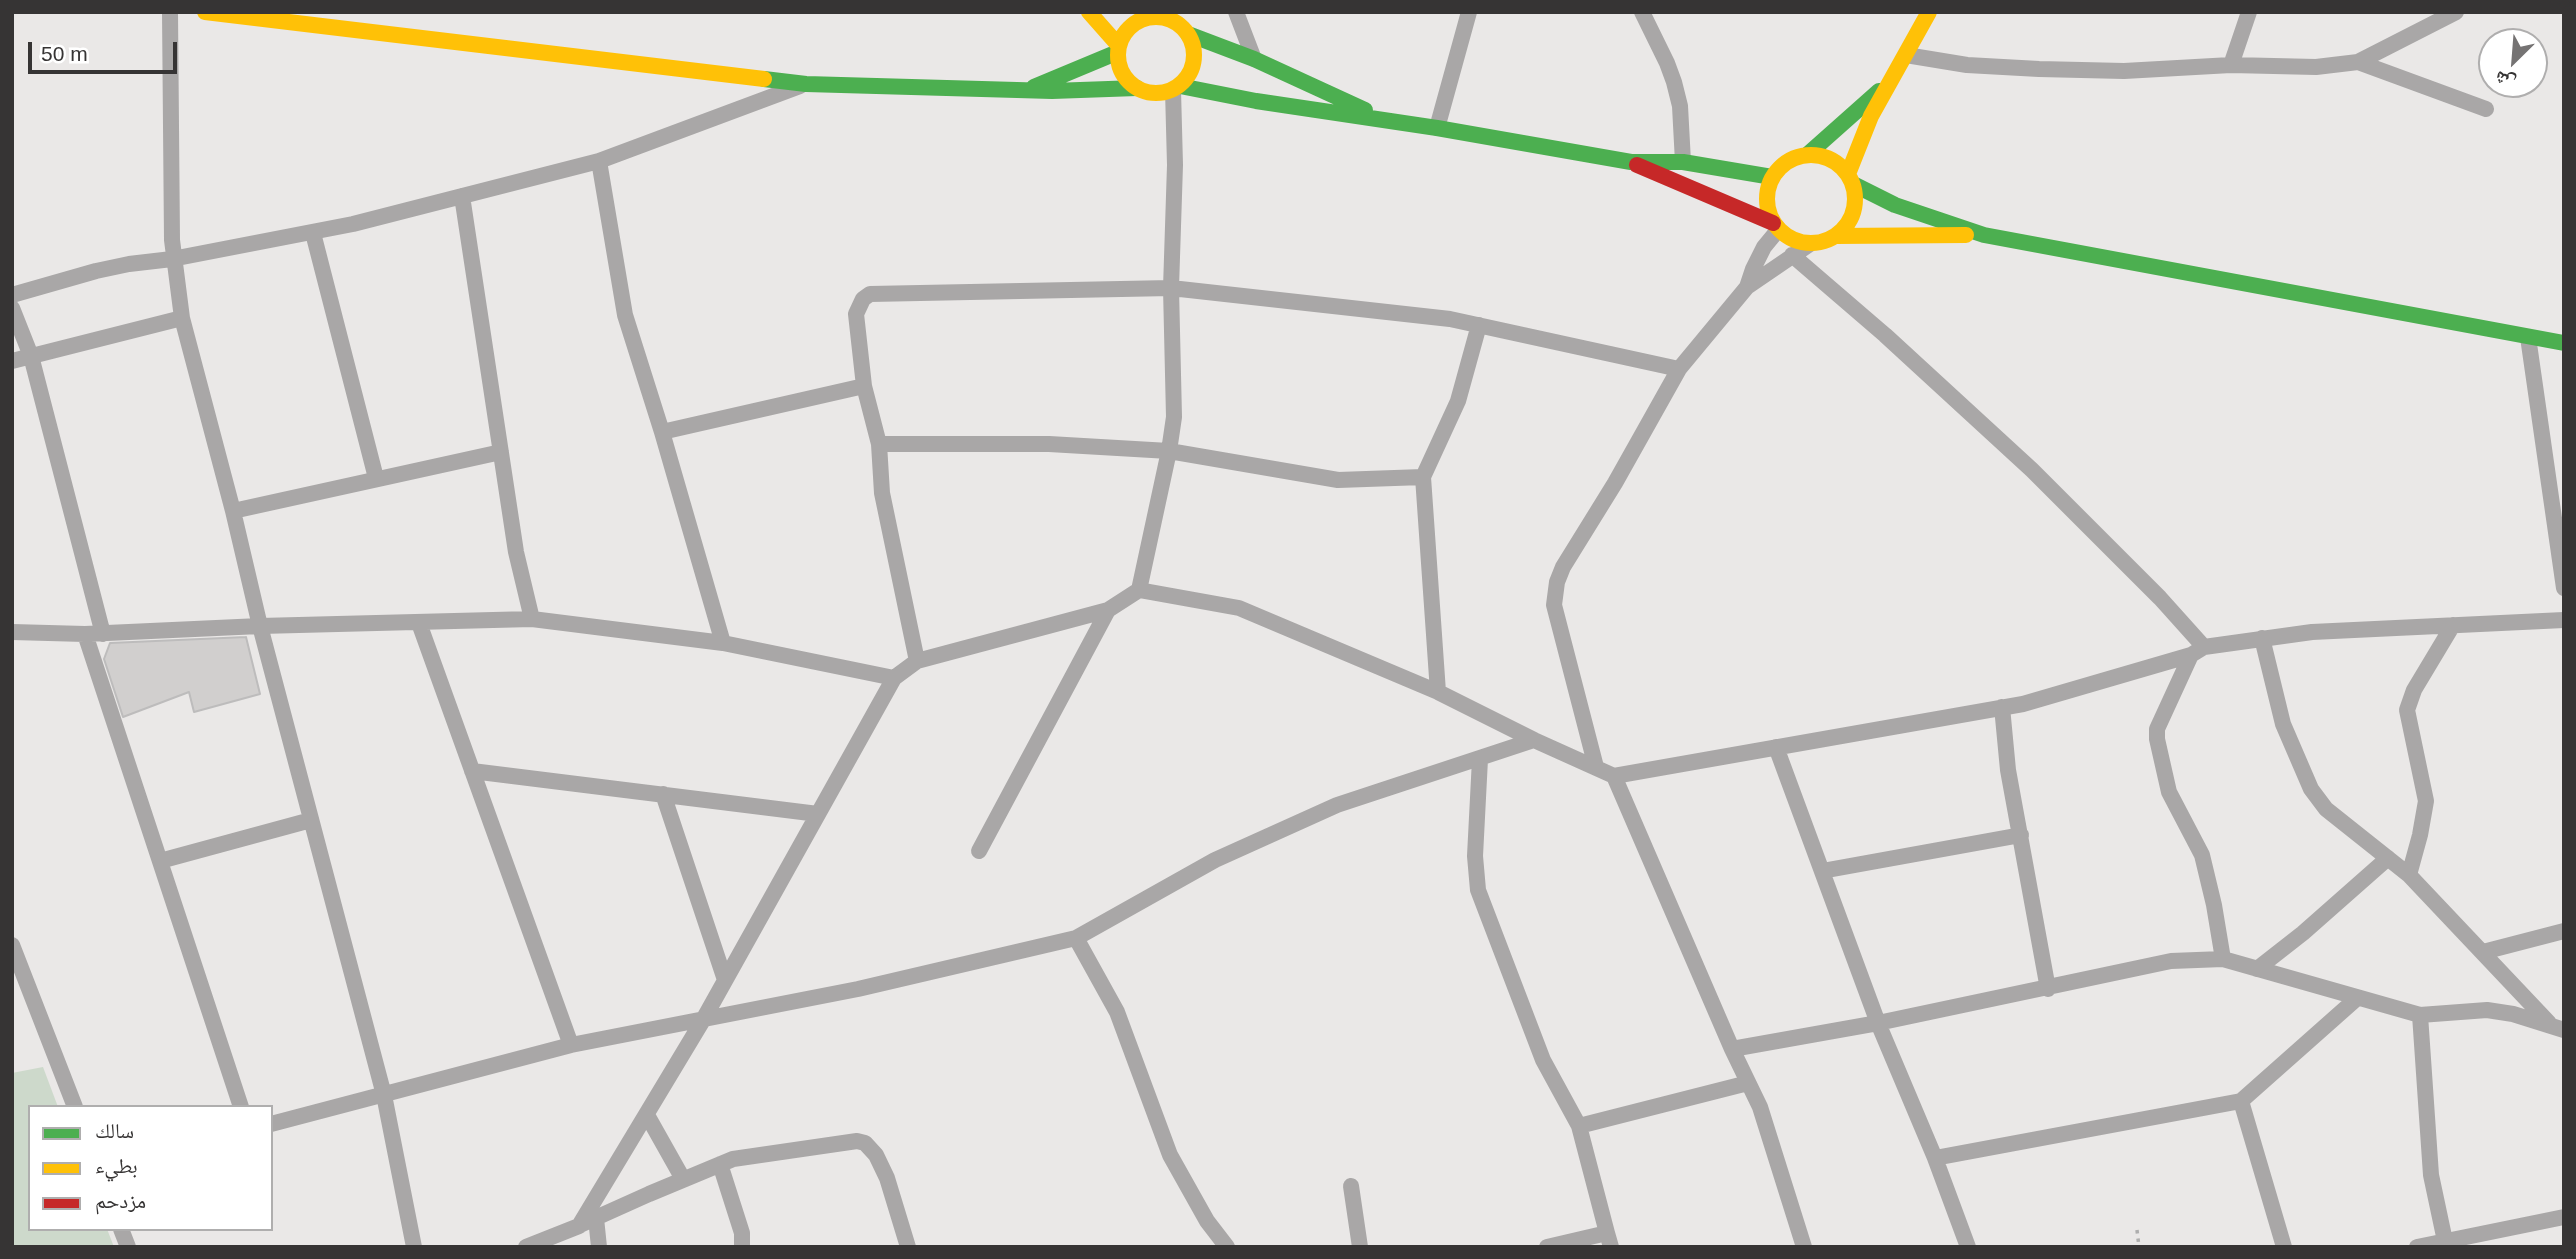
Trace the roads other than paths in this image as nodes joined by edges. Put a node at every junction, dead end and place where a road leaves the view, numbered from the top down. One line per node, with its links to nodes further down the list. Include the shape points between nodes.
1 (170, 12): 38 (street)
2 (205, 12): 18 (main road)
3 (1089, 12): 12 (main road)
4 (1236, 12): 14 (street)
5 (1469, 12): 24 (street)
6 (1642, 12): 28 (street, via 1674,82)
7 (1929, 12): 13 (main road)
8 (2249, 12): 16 (street)
9 (2456, 12): 15 (street)
10 (1147, 15): 11 (main road, via 1175,21); 12 (main road, via 1129,28)
11 (1188, 34): 14 (main road); 20 (main road, via 1194,63)
12 (1119, 49): 19 (main road, via 1121,71); 21 (main road)
13 (1906, 55): 16 (street, via 1967,65 2039,69 2124,71); 17 (main road)
14 (1254, 59): 23 (main road)
15 (2358, 62): 16 (street, via 2316,67); 22 (street)
16 (2231, 65)
17 (1892, 79): 25 (main road); 30 (main road, via 1871,117)
18 (806, 84): 21 (main road); 26 (street)
19 (1138, 88): 20 (main road, via 1157,93); 21 (main road)
20 (1176, 88): 23 (main road); 40 (street)
21 (1024, 91)
22 (2486, 109)
23 (1394, 123): 24 (main road)
24 (1437, 128): 27 (main road)
25 (1807, 155): 29 (main road, via 1785,163); 30 (main road, via 1831,160)
26 (599, 161): 31 (street); 51 (street, via 625,315)
27 (1631, 162): 28 (main road); 32 (main road)
28 (1683, 162): 29 (main road)
29 (1772, 177): 32 (main road, via 1766,201)
30 (1850, 179): 34 (main road, via 1895,205); 35 (main road, via 1854,207)
31 (462, 196): 33 (street); 54 (street)
32 (1776, 226): 36 (main road, via 1797,242); 39 (street)
33 (313, 233): 38 (street); 56 (street)
34 (1984, 234): 35 (main road); 45 (main road)
35 (1836, 236): 36 (main road)
36 (1810, 244): 37 (street)
37 (1792, 255): 39 (street); 71 (street, via 2032,470 2160,598)
38 (172, 259): 41 (street, via 96,271); 43 (street)
39 (1747, 287): 49 (street)
40 (1171, 288): 44 (street); 50 (street, via 870,294 856,314); 53 (street, via 1174,417)
41 (12, 295)
42 (12, 308): 47 (street)
43 (182, 318): 47 (street); 57 (street)
44 (1479, 325): 49 (street); 55 (street, via 1458,401)
45 (2528, 337): 46 (main road); 58 (street)
46 (2564, 344)
47 (31, 356): 48 (street); 68 (street)
48 (12, 360)
49 (1679, 369): 79 (street, via 1557,582 1554,605)
50 (864, 386): 51 (street); 52 (street)
51 (662, 432): 70 (street)
52 (879, 444): 53 (street, via 1049,443); 72 (street, via 882,493)
53 (1170, 451): 55 (street, via 1338,480); 59 (street)
54 (500, 452): 56 (street); 61 (street)
55 (1423, 477): 74 (street)
56 (376, 478): 57 (street)
57 (233, 511): 65 (street)
58 (2564, 588)
59 (1139, 590): 60 (street); 74 (street, via 1238,608)
60 (1108, 610): 72 (street); 86 (street)
61 (532, 619): 63 (street); 70 (street)
62 (2564, 620): 64 (street)
63 (419, 623): 65 (street); 80 (street)
64 (2453, 625): 69 (street); 90 (street, via 2407,710 2426,801)
65 (260, 626): 68 (street); 84 (street)
66 (12, 632): 67 (street)
67 (85, 634): 68 (street); 88 (street)
68 (103, 634)
69 (2262, 638): 71 (street); 87 (street, via 2283,724 2311,789 2326,810)
70 (723, 643): 73 (street)
71 (2198, 651): 75 (street); 95 (street, via 2157,739 2169,792 2202,855)
72 (917, 661): 73 (street)
73 (894, 678): 83 (street)
74 (1438, 692): 76 (street)
75 (2002, 707): 77 (street); 85 (street)
76 (1534, 740): 78 (street); 79 (street)
77 (1776, 747): 81 (street); 89 (street)
78 (1480, 759): 92 (street, via 1337,805 1215,860); 113 (street, via 1475,856 1478,890 1543,1060)
79 (1596, 768): 81 (street)
80 (472, 771): 82 (street); 104 (street)
81 (1614, 776): 105 (street)
82 (663, 794): 83 (street); 97 (street)
83 (818, 814): 97 (street)
84 (311, 820): 88 (street); 107 (street)
85 (2021, 835): 89 (street); 98 (street)
86 (979, 851)
87 (2388, 858): 90 (street); 96 (street)
88 (160, 862): 110 (street)
89 (1822, 871): 102 (street)
90 (2409, 875): 94 (street)
91 (2564, 931): 94 (street)
92 (1076, 938): 101 (street); 128 (street, via 1118,1012 1170,1155 1206,1221)
93 (12, 945): 109 (street)
94 (2483, 952): 103 (street)
95 (2223, 960): 96 (street); 98 (street, via 2171,961)
96 (2257, 970): 99 (street)
97 (725, 980): 101 (street)
98 (2048, 989): 102 (street)
99 (2356, 999): 100 (street); 108 (street)
100 (2420, 1016): 103 (street, via 2487,1010); 122 (street, via 2431,1175)
101 (703, 1020): 104 (street); 111 (street)
102 (1878, 1023): 105 (street); 114 (street)
103 (2557, 1028)
104 (571, 1045): 107 (street)
105 (1732, 1049): 106 (street)
106 (1748, 1083): 113 (street); 131 (street, via 1760,1107)
107 (384, 1095): 112 (street); 123 (street)
108 (2241, 1101): 114 (street); 133 (street)
109 (74, 1105)
110 (240, 1105)
111 (647, 1115): 116 (street); 120 (street)
112 (273, 1123)
113 (1579, 1126): 121 (street)
114 (1935, 1158): 132 (street)
115 (720, 1164): 116 (street); 126 (street); 127 (street, via 765,1153 865,1143 887,1178)
116 (683, 1179): 119 (street)
117 (1351, 1186): 129 (street)
118 (2564, 1217): 122 (street)
119 (596, 1218): 120 (street); 125 (street)
120 (579, 1226): 124 (street)
121 (1609, 1240): 130 (street)
122 (2445, 1241): 134 (street)
123 (414, 1247)
124 (526, 1247)
125 (599, 1247)
126 (743, 1247)
127 (908, 1247)
128 (1227, 1247)
129 (1360, 1247)
130 (1547, 1247)
131 (1804, 1247)
132 (1968, 1247)
133 (2284, 1247)
134 (2417, 1247)

